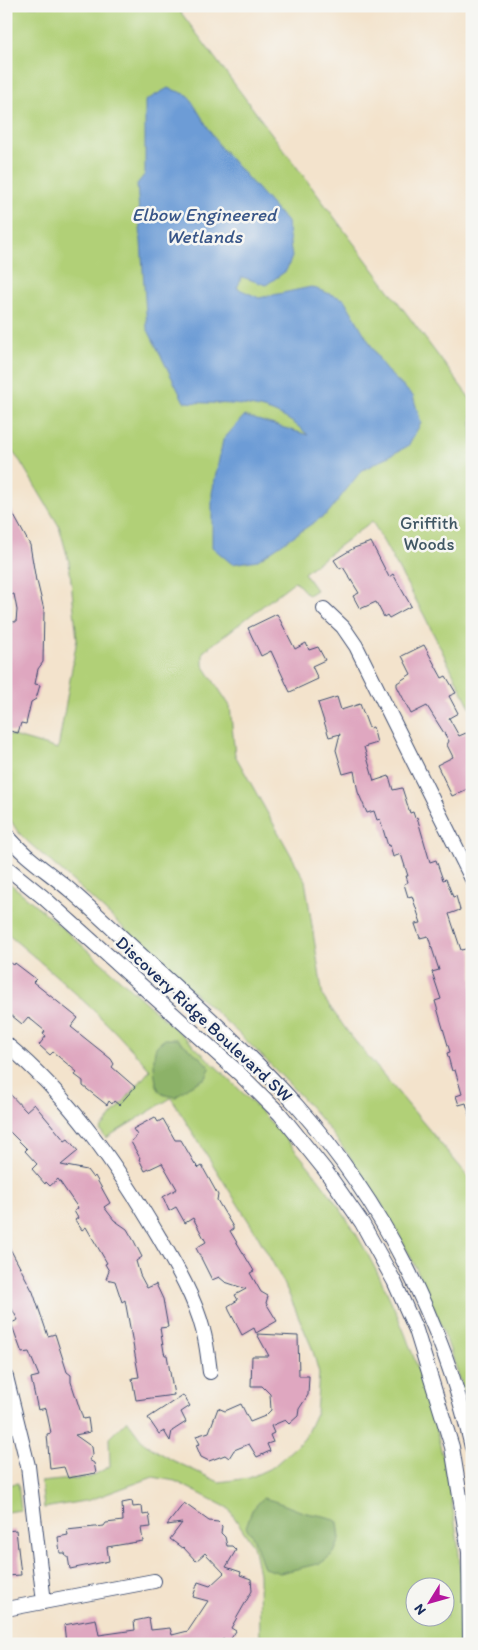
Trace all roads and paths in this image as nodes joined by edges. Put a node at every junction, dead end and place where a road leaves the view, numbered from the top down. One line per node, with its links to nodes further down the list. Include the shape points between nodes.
1 (324, 609): 4 (street, via 343,627 356,646)
2 (6, 834): 8 (street, Discovery Ridge Boulevard SW, via 246,1053 332,1148 368,1199 416,1286 451,1372)
3 (6, 867): 9 (street, Discovery Ridge Boulevard SW, via 240,1074 285,1121 362,1223 416,1330 452,1447)
4 (472, 879)
5 (6, 1044): 6 (street, via 75,1114 134,1193 194,1303 203,1330)
6 (210, 1372)
7 (6, 1377): 11 (street, via 28,1466)
8 (472, 1447)
9 (471, 1552): 13 (street, Discovery Ridge Boulevard SW)
10 (154, 1581): 11 (street)
11 (44, 1602): 12 (street)
12 (6, 1609)
13 (470, 1644)

